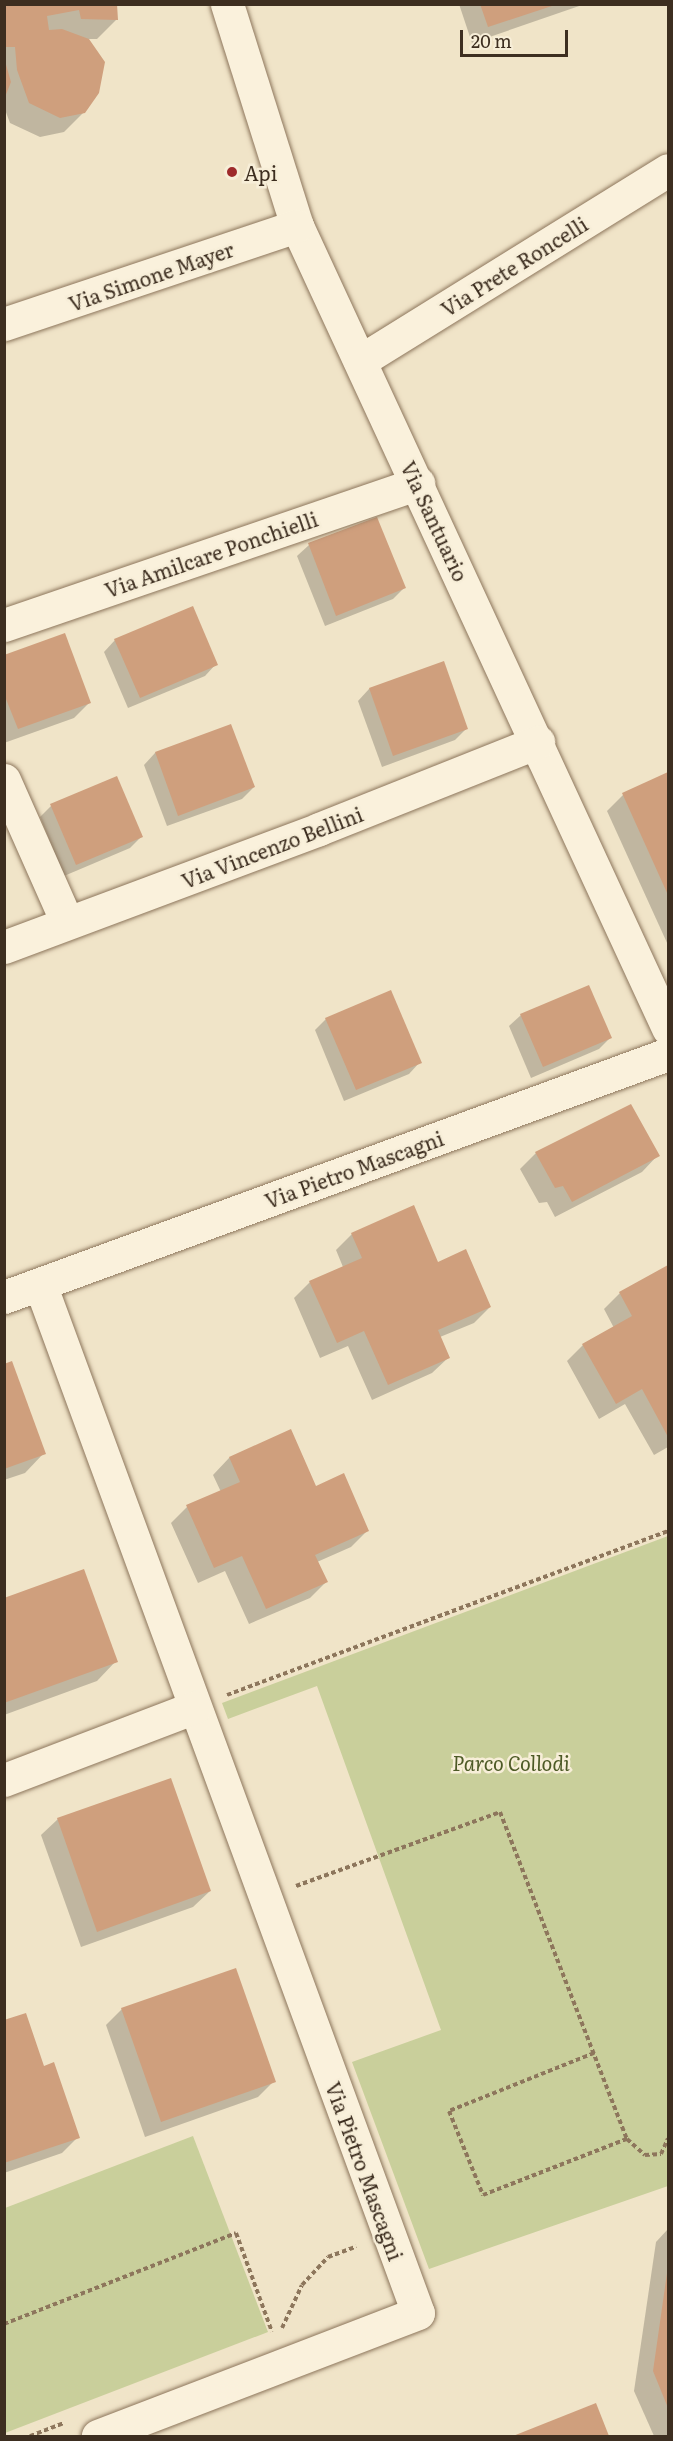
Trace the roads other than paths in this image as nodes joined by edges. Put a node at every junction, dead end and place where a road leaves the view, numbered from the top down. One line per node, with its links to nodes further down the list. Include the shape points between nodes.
1 (227, 4): 3 (street, Via Santuario)
2 (669, 170): 5 (street, Via Prete Roncelli)
3 (297, 226): 4 (street, Via Simone Mayer); 5 (street, Via Santuario)
4 (4, 324)
5 (360, 361): 6 (street, Via Santuario)
6 (418, 483): 7 (street, Via Amilcare Ponchielli); 8 (street, Via Santuario)
7 (4, 625)
8 (538, 742): 10 (street, Via Vincenzo Bellini, via 319,830); 12 (street, Via Santuario)
9 (4, 780): 10 (street)
10 (67, 922): 11 (street, Via Vincenzo Bellini)
11 (4, 947)
12 (669, 1028)
13 (669, 1054): 14 (street, Via Pietro Mascagni)
14 (40, 1284): 15 (street, Via Pietro Mascagni); 16 (street, Via Pietro Mascagni)
15 (4, 1297)
16 (195, 1707): 17 (street); 18 (street, Via Pietro Mascagni, via 418,2313)
17 (4, 1780)
18 (86, 2428)

